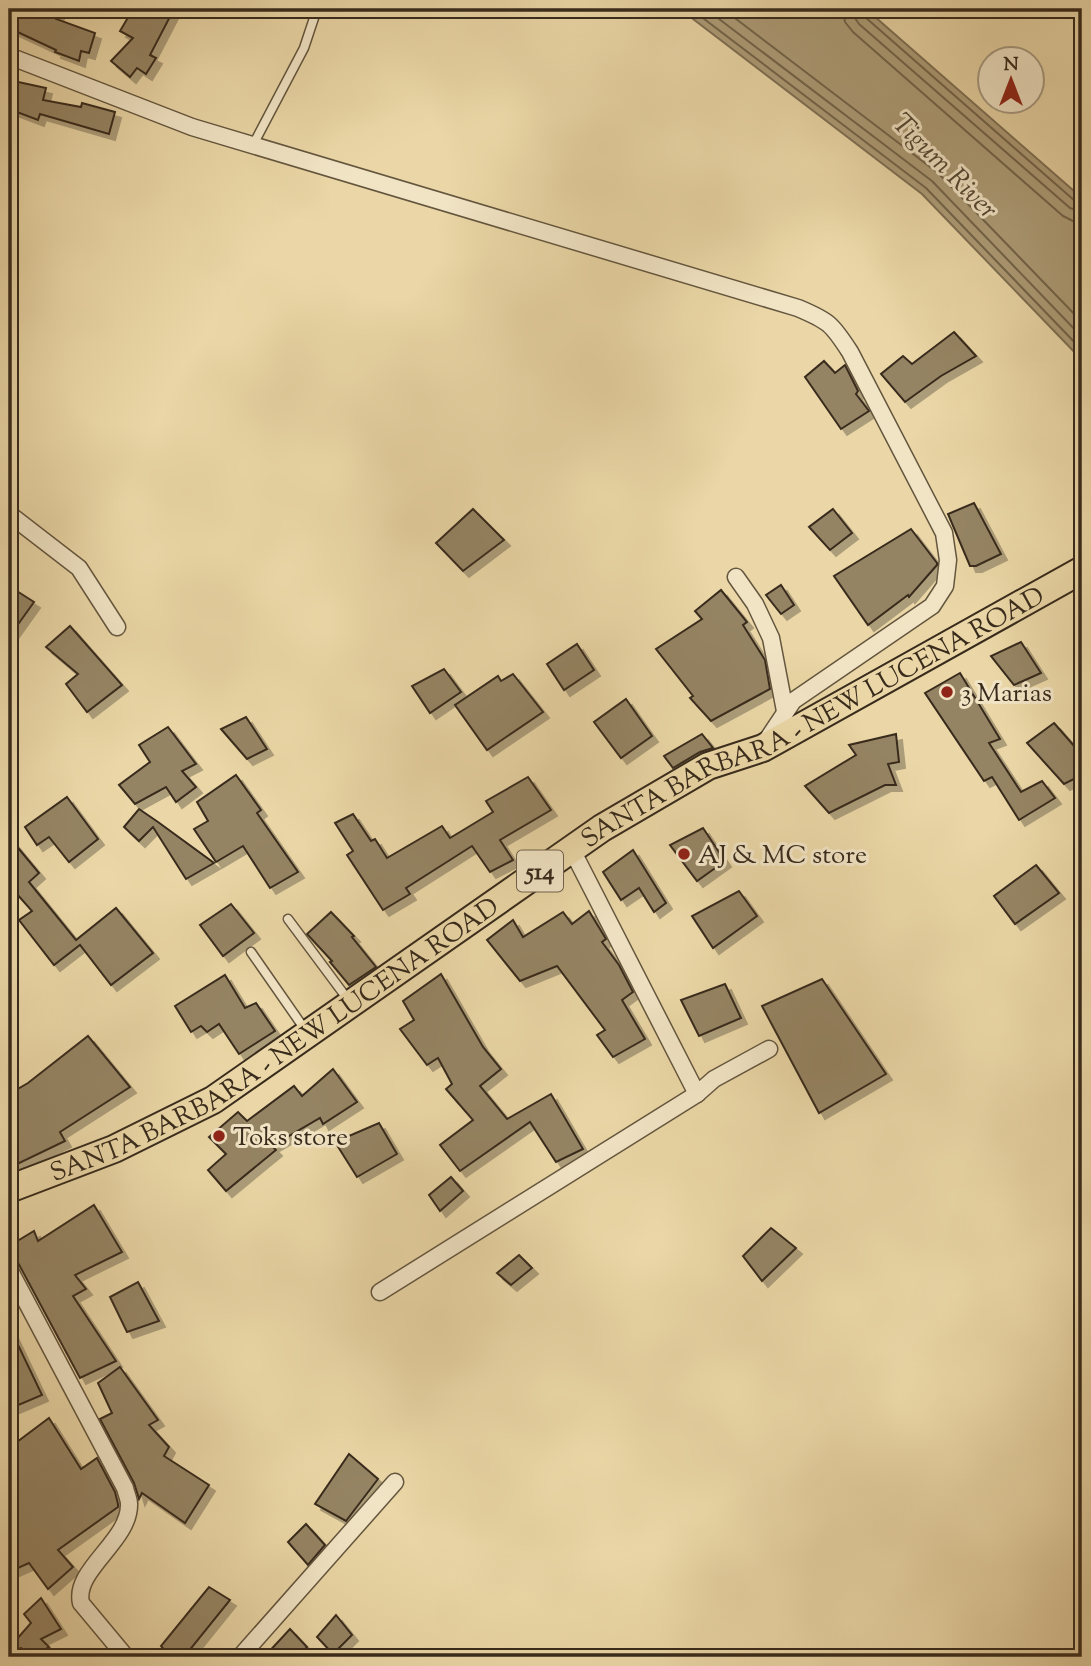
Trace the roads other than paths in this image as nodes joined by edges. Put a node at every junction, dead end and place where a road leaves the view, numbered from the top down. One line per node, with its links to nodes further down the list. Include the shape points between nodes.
1 (317, 9): 3 (lane, via 304,48)
2 (9, 56): 3 (street, via 192,128)
3 (253, 145): 8 (street, via 798,308 833,326 944,533 946,586 932,606)
4 (9, 514): 7 (street, via 79,568)
5 (1082, 570): 9 (main road, SANTA BARBARA - NEW LUCENA ROAD / 514)
6 (736, 577): 8 (street, via 771,638)
7 (117, 627)
8 (785, 711): 9 (street)
9 (763, 748): 10 (main road, SANTA BARBARA - NEW LUCENA ROAD / 514, via 708,766)
10 (571, 848): 13 (main road, SANTA BARBARA - NEW LUCENA ROAD / 514); 16 (street)
11 (288, 919): 13 (lane)
12 (251, 952): 14 (lane)
13 (351, 1004): 14 (main road, SANTA BARBARA - NEW LUCENA ROAD / 514)
14 (308, 1034): 17 (main road, SANTA BARBARA - NEW LUCENA ROAD / 514, via 213,1100 114,1149)
15 (769, 1049): 16 (street)
16 (696, 1094): 19 (street)
17 (9, 1189)
18 (9, 1269): 21 (street, via 130,1504 125,1525 79,1593 81,1603)
19 (380, 1292)
20 (394, 1482): 22 (street)
21 (126, 1657)
22 (240, 1657)

